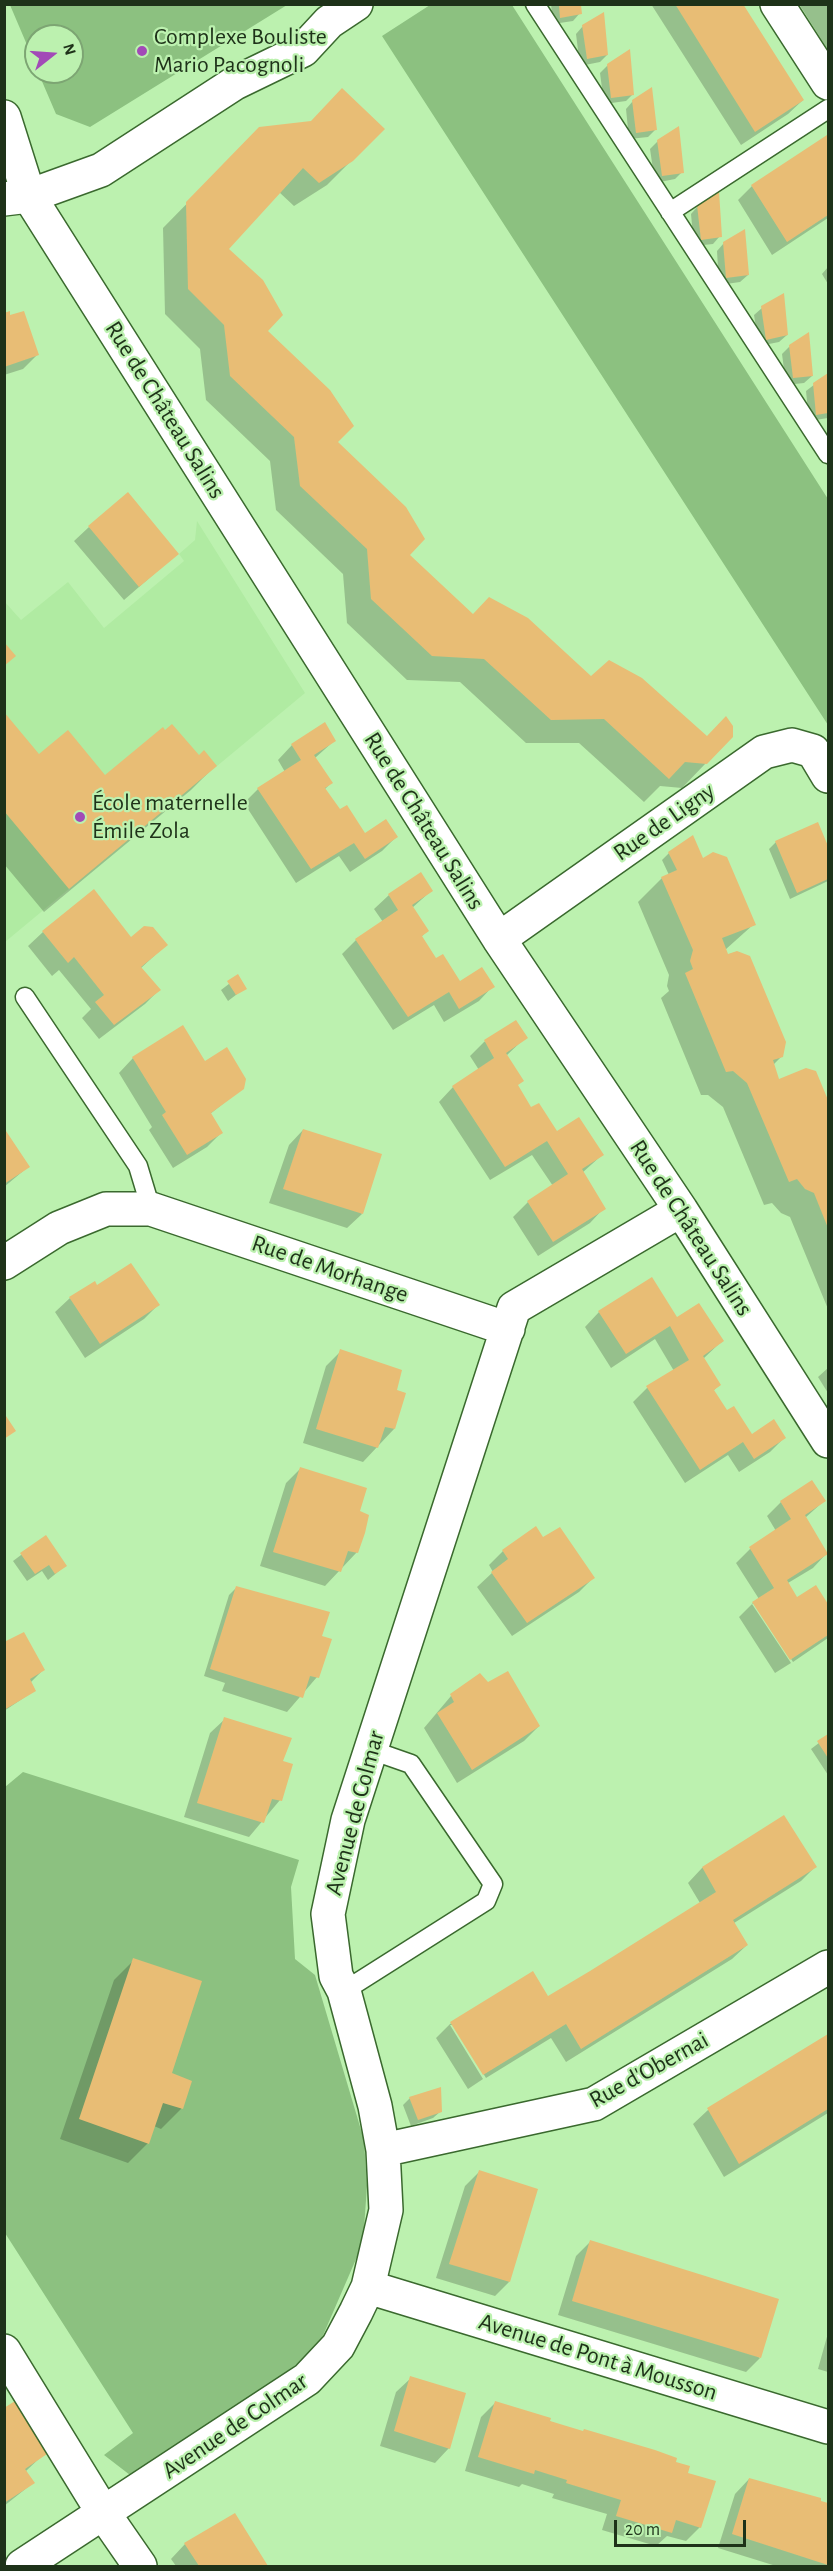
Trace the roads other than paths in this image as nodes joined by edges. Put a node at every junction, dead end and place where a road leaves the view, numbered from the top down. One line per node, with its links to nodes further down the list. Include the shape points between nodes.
1 (356, 4): 7 (street, via 329,22 303,50 235,83 101,170)
2 (535, 4): 8 (lane)
3 (777, 4): 4 (street)
4 (828, 83)
5 (828, 109): 8 (lane)
6 (4, 117): 7 (street, Rue de Château Salins)
7 (16, 198): 11 (street, Rue de Château Salins)
8 (670, 212): 9 (lane)
9 (828, 454)
10 (828, 776): 11 (street, Rue de Ligny, via 813,752 792,745 764,752)
11 (499, 939): 14 (street, Rue de Château Salins)
12 (25, 997): 13 (lane, via 138,1166)
13 (152, 1209): 15 (street, Rue de Morhange, via 106,1209 59,1228); 16 (street, Rue de Morhange)
14 (681, 1210): 16 (street, Avenue de Colmar, via 514,1308); 17 (street, Rue de Château Salins)
15 (4, 1263)
16 (508, 1329): 18 (street, Avenue de Colmar)
17 (828, 1441)
18 (371, 1750): 20 (street, Avenue de Colmar, via 348,1820 328,1914 336,1976); 20 (lane, via 411,1764 493,1884 486,1901)
19 (828, 1967): 21 (street, Rue d'Obernai, via 594,2104)
20 (344, 1991): 21 (street, Avenue de Colmar)
21 (383, 2150): 22 (street, Avenue de Colmar, via 386,2210)
22 (368, 2287): 24 (street, Avenue de Pont à Mousson); 25 (street, Avenue de Colmar, via 338,2346 307,2379)
23 (4, 2351): 25 (street)
24 (828, 2427)
25 (104, 2514): 26 (street, Avenue de Colmar); 27 (street)
26 (22, 2566)
27 (140, 2566)

